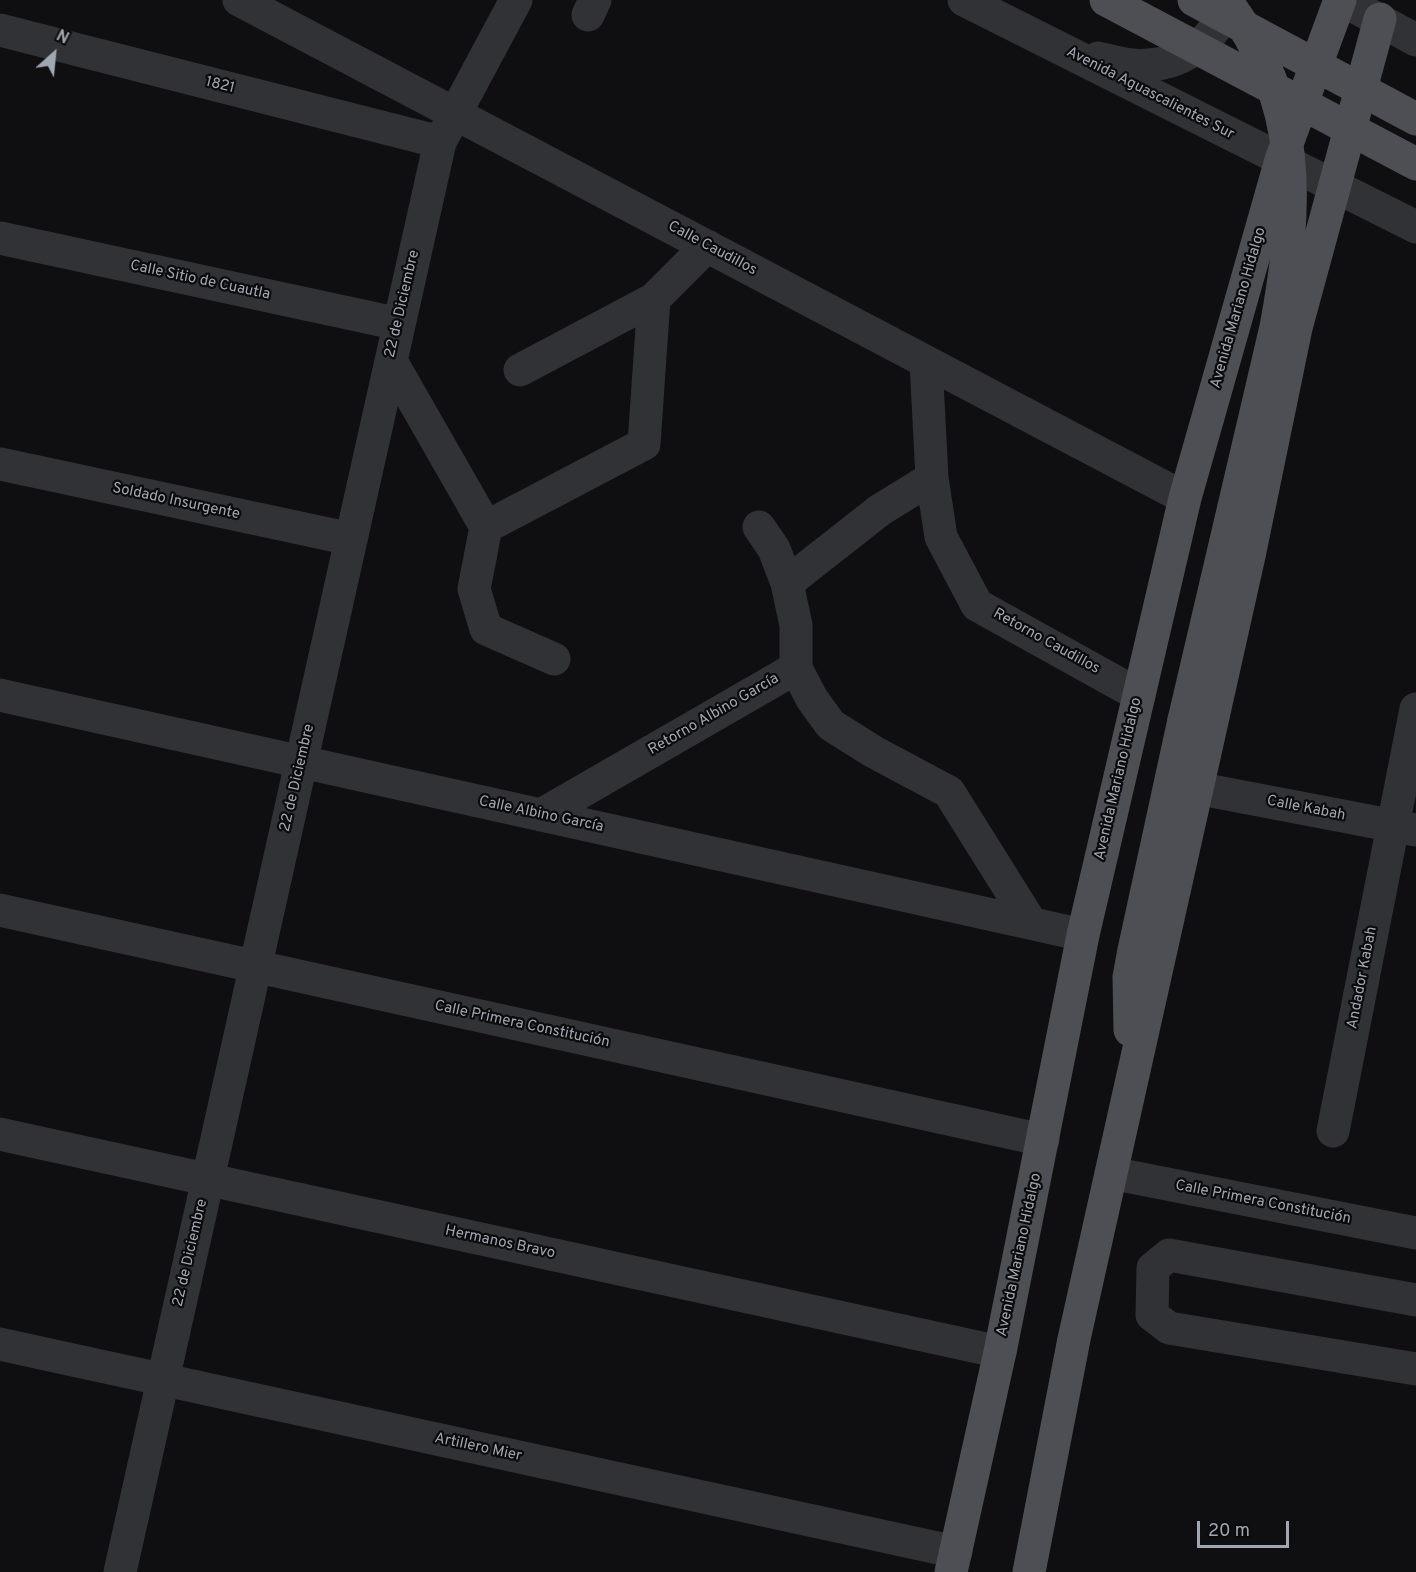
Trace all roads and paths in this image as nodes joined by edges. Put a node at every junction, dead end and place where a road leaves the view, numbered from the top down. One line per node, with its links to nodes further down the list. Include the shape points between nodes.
1 (239, 0): 12 (street, Calle Caudillos)
2 (516, 0): 12 (street, 22 de Diciembre)
3 (964, 0): 11 (street, Avenida Aguascalientes Sur)
4 (1106, 0): 16 (main road, bridge)
5 (1194, 0): 13 (main road, bridge)
6 (1224, 0): 11 (street, via 1212,33 1184,56 1167,63 1130,65); 46 (main road, bridge, via 1270,76 1288,140 1292,217 1276,327 1184,720 1129,977)
7 (1341, 0): 8 (street); 15 (main road, Avenida Mariano Hidalgo)
8 (1377, 10): 10 (street); 17 (main road)
9 (0, 30): 14 (street, 1821)
10 (1416, 40)
11 (1064, 52): 15 (street, Avenida Aguascalientes Sur)
12 (455, 113): 14 (street, 22 de Diciembre); 20 (street, Calle Caudillos)
13 (1416, 119)
14 (440, 142): 22 (street, 22 de Diciembre)
15 (1281, 160): 17 (street, Avenida Aguascalientes Sur); 28 (main road, Avenida Mariano Hidalgo)
16 (1416, 164)
17 (1336, 188): 18 (street, Avenida Aguascalientes Sur); 39 (main road, via 1296,328)
18 (1416, 227)
19 (0, 238): 22 (street, Calle Sitio de Cuautla)
20 (707, 246): 21 (street); 24 (street, Calle Caudillos)
21 (654, 299): 25 (street); 29 (street, via 644,444)
22 (399, 324): 23 (street, 22 de Diciembre)
23 (391, 361): 29 (street); 31 (street, 22 de Diciembre)
24 (927, 362): 27 (street, Retorno Caudillos); 28 (street, Calle Caudillos)
25 (520, 370)
26 (0, 464): 31 (street, Soldado Insurgente)
27 (932, 478): 32 (street, via 880,510); 35 (street, Retorno Caudillos, via 941,537 977,605)
28 (1185, 498): 35 (main road, Avenida Mariano Hidalgo)
29 (486, 527): 33 (street, via 474,589 486,629)
30 (759, 527): 32 (street, via 774,549)
31 (351, 539): 38 (street, 22 de Diciembre)
32 (787, 583): 34 (street, via 796,625)
33 (554, 659)
34 (796, 668): 40 (street, Retorno Albino García); 43 (street, Retorno Albino García, via 831,725 949,792)
35 (1139, 694): 44 (main road, Avenida Mariano Hidalgo)
36 (0, 695): 38 (street, Calle Albino García)
37 (1416, 709): 41 (street, Andador Kabah)
38 (301, 762): 40 (street, Calle Albino García); 45 (street, 22 de Diciembre)
39 (1196, 788): 41 (street, Calle Kabah); 46 (main road)
40 (541, 815): 43 (street, Calle Albino García)
41 (1405, 828): 47 (street, Andador Kabah)
42 (0, 910): 45 (street, Calle Primera Constitución)
43 (1031, 923): 44 (street, Calle Albino García)
44 (1083, 935): 49 (main road, Avenida Mariano Hidalgo)
45 (255, 966): 49 (street, Calle Primera Constitución); 51 (street, 22 de Diciembre)
46 (1135, 1065): 50 (main road)
47 (1333, 1131)
48 (0, 1134): 51 (street, Hermanos Bravo)
49 (1043, 1140): 55 (main road, Avenida Mariano Hidalgo)
50 (1111, 1173): 52 (street, Calle Primera Constitución); 59 (main road, via 1067,1373)
51 (208, 1179): 55 (street, Hermanos Bravo); 57 (street, 22 de Diciembre)
52 (1416, 1233)
53 (1416, 1300): 56 (street, via 1169,1255 1154,1268 1152,1315 1169,1328)
54 (0, 1344): 57 (street, Artillero Mier)
55 (1000, 1352): 58 (main road, Avenida Mariano Hidalgo)
56 (1416, 1369)
57 (163, 1380): 58 (street, Artillero Mier); 60 (street, 22 de Diciembre)
58 (953, 1562)
59 (1034, 1571)
60 (120, 1572)

